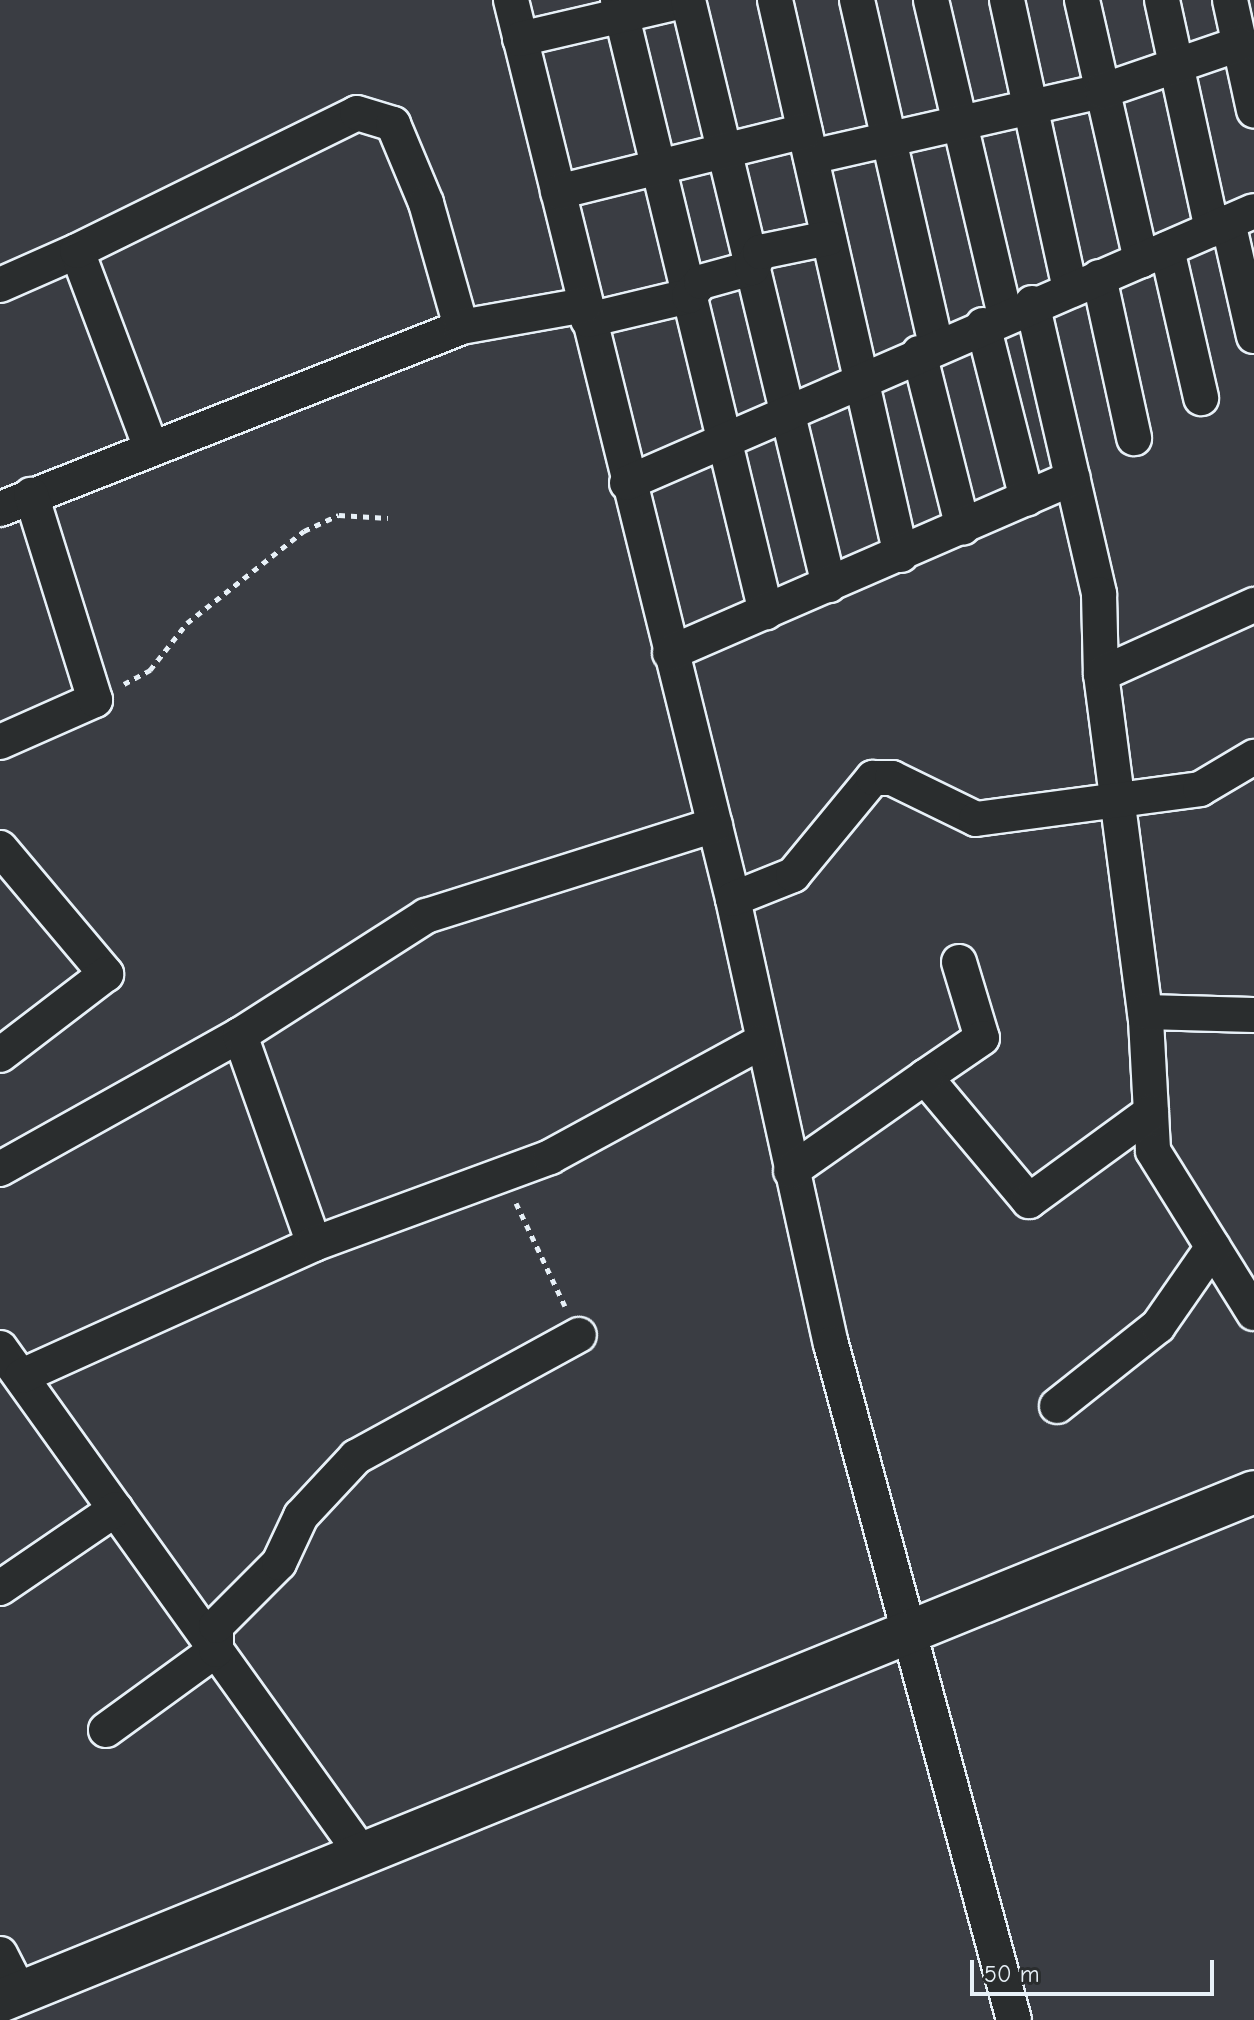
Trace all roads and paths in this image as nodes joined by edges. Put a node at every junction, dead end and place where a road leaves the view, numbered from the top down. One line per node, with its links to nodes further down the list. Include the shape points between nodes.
1 (511, 0): 10 (street)
2 (775, 0): 18 (street)
3 (857, 0): 17 (street)
4 (931, 0): 16 (street)
5 (1007, 0): 14 (street)
6 (1082, 0): 13 (street)
7 (1162, 0): 12 (street)
8 (1230, 0): 11 (street)
9 (620, 8): 10 (street); 19 (street, via 688,0); 20 (street)
10 (520, 39): 21 (street)
11 (1239, 44): 12 (street); 15 (street)
12 (1177, 70): 13 (street); 22 (street)
13 (1102, 91): 14 (street); 25 (street)
14 (1031, 107): 16 (street); 27 (street)
15 (1254, 110)
16 (960, 126): 17 (street); 31 (street)
17 (889, 137): 18 (street); 34 (street)
18 (808, 144): 19 (street); 23 (street)
19 (725, 150): 20 (street); 26 (street)
20 (653, 165): 21 (street); 29 (street)
21 (558, 192): 30 (street)
22 (1231, 221): 25 (street); 33 (street)
23 (829, 238): 26 (street, via 760,252); 35 (street)
24 (77, 251): 28 (street); 32 (street, via 357,113 393,124 426,203); 40 (street)
25 (1154, 255): 27 (street); 36 (street)
26 (752, 268): 29 (street, via 701,282); 37 (street)
27 (1084, 283): 31 (street); 38 (street)
28 (0, 285)
29 (689, 296): 30 (street); 39 (street)
30 (587, 313): 32 (street); 42 (street)
31 (1006, 315): 34 (street); 41 (street); 44 (street)
32 (461, 327): 40 (street)
33 (1254, 336)
34 (927, 349): 35 (street); 47 (street)
35 (861, 379): 37 (street); 48 (street)
36 (1201, 398)
37 (786, 413): 39 (street); 49 (street)
38 (1134, 438)
39 (722, 440): 42 (street); 51 (street)
40 (151, 448): 43 (street)
41 (1073, 478): 44 (street); 53 (street, via 1099,594)
42 (627, 483): 52 (street)
43 (31, 495): 45 (street); 54 (street)
44 (1027, 499): 47 (street)
45 (0, 509)
46 (388, 518): 54 (path, via 339,515 304,531 187,623 150,670)
47 (963, 528): 48 (street)
48 (901, 555): 49 (street)
49 (829, 585): 51 (street)
50 (1254, 605): 53 (street)
51 (766, 612): 52 (street)
52 (670, 653): 58 (street)
53 (1101, 674): 57 (street)
54 (95, 700): 55 (street)
55 (0, 742)
56 (1254, 757): 57 (street, via 1200,789)
57 (1115, 803): 60 (street, via 976,819 892,778 873,778 793,875); 62 (street)
58 (715, 825): 60 (street); 64 (street, via 426,916)
59 (0, 848): 66 (street, via 106,974)
60 (733, 899): 65 (street)
61 (959, 962): 67 (street, via 982,1038)
62 (1145, 1012): 63 (street); 68 (street)
63 (1254, 1015)
64 (240, 1035): 69 (street); 72 (street)
65 (761, 1042): 70 (street); 71 (street, via 550,1157)
66 (0, 1055)
67 (925, 1077): 68 (street, via 1029,1201); 70 (street)
68 (1151, 1112): 73 (street, via 1153,1151)
69 (0, 1169)
70 (791, 1171): 82 (street)
71 (502, 1175): 72 (street); 75 (path)
72 (314, 1244): 77 (street)
73 (1213, 1247): 74 (street); 78 (street, via 1158,1326)
74 (1254, 1313)
75 (579, 1335): 83 (street, via 356,1457 301,1516 279,1563 216,1626)
76 (0, 1348): 77 (street)
77 (22, 1376): 80 (street)
78 (1057, 1406)
79 (1254, 1492): 82 (street)
80 (116, 1509): 81 (street); 83 (street)
81 (0, 1588)
82 (908, 1639): 85 (street); 88 (street, via 994,1924)
83 (216, 1650): 84 (street); 85 (street)
84 (106, 1730)
85 (362, 1854): 87 (street)
86 (0, 1954): 87 (street)
87 (10, 1997)
88 (1014, 2020)

